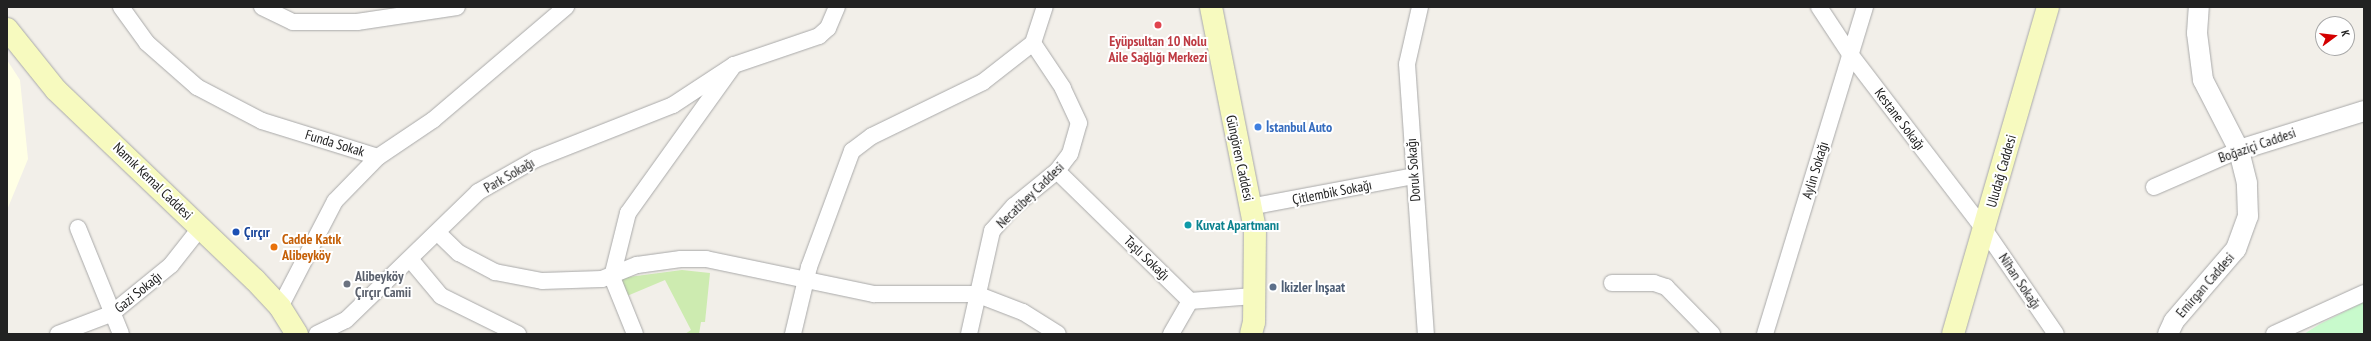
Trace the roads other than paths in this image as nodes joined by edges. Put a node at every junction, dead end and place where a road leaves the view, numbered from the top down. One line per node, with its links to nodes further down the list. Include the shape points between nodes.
1 (121, 7): 20 (street, Funda Sokak, via 147,43 197,87 262,121)
2 (262, 7): 13 (street, via 293,22 357,22)
3 (457, 7): 13 (street)
4 (566, 7): 20 (street, Funda Sokak, via 433,120)
5 (837, 7): 17 (street, Park Sokağı, via 828,28 819,36)
6 (1045, 7): 15 (street)
7 (1211, 7): 24 (main road, Güngören Caddesi)
8 (1420, 7): 22 (street, Doruk Sokağı, via 1407,64)
9 (1819, 7): 16 (street, Kestane Sokağı)
10 (1865, 7): 16 (street, Aylin Sokağı)
11 (2048, 7): 27 (main road, Uludağ Caddesi)
12 (2199, 7): 19 (street, Emirgan Caddesi, via 2197,33 2203,80)
13 (432, 10)
14 (7, 29): 25 (main road, Namık Kemal Caddesi, via 56,90)
15 (1033, 43): 21 (street, Necatibey Caddesi, via 1063,88 1079,123 1070,154); 31 (street, via 983,82 872,136 852,151 837,184)
16 (1850, 54): 27 (street, Kestane Sokağı); 52 (street, Aylin Sokağı)
17 (734, 65): 28 (street, Park Sokağı, via 673,105 536,159 478,192); 30 (street, via 628,213)
18 (2364, 110): 19 (street, Boğaziçi Caddesi)
19 (2239, 150): 23 (street, Boğaziçi Caddesi); 55 (street, Emirgan Caddesi, via 2247,183 2248,216 2236,249 2174,320)
20 (378, 157): 37 (street, via 335,201)
21 (1057, 171): 34 (street, Necatibey Caddesi, via 1014,206 992,231); 36 (street, Taşlı Sokağı)
22 (1414, 176): 24 (street, Çitlembik Sokağı); 50 (street, Doruk Sokağı)
23 (2154, 187)
24 (1250, 207): 35 (main road, Güngören Caddesi, via 1255,229)
25 (201, 227): 37 (main road, Namık Kemal Caddesi); 38 (street, Gazi Sokağı, via 171,265)
26 (78, 228): 38 (street)
27 (1984, 229): 53 (main road, Uludağ Caddesi); 54 (street, Nihan Sokağı)
28 (438, 232): 29 (street, Park Sokağı); 30 (street, via 459,253 495,272 570,282)
29 (410, 259): 42 (street, Park Sokağı, via 346,320); 43 (street, via 441,296)
30 (612, 277): 31 (street, via 637,265 681,259 706,259); 44 (street)
31 (807, 280): 34 (street, via 874,294); 45 (street)
32 (1612, 283): 51 (street, via 1654,283 1666,287)
33 (2364, 293): 56 (street)
34 (976, 294): 46 (street, Necatibey Caddesi); 47 (street, via 1023,312)
35 (1254, 296): 36 (street); 49 (main road, Güngören Caddesi)
36 (1190, 301): 48 (street)
37 (280, 307): 41 (main road, Namık Kemal Caddesi)
38 (113, 309): 39 (street, Gazi Sokağı, via 111,314); 40 (street)
39 (58, 334)
40 (121, 334)
41 (297, 334)
42 (317, 334)
43 (518, 334)
44 (635, 334)
45 (793, 334)
46 (969, 334)
47 (1058, 334)
48 (1171, 334)
49 (1251, 334)
50 (1426, 334)
51 (1712, 334)
52 (1766, 334)
53 (1952, 334)
54 (2056, 334)
55 (2168, 334)
56 (2274, 334)

